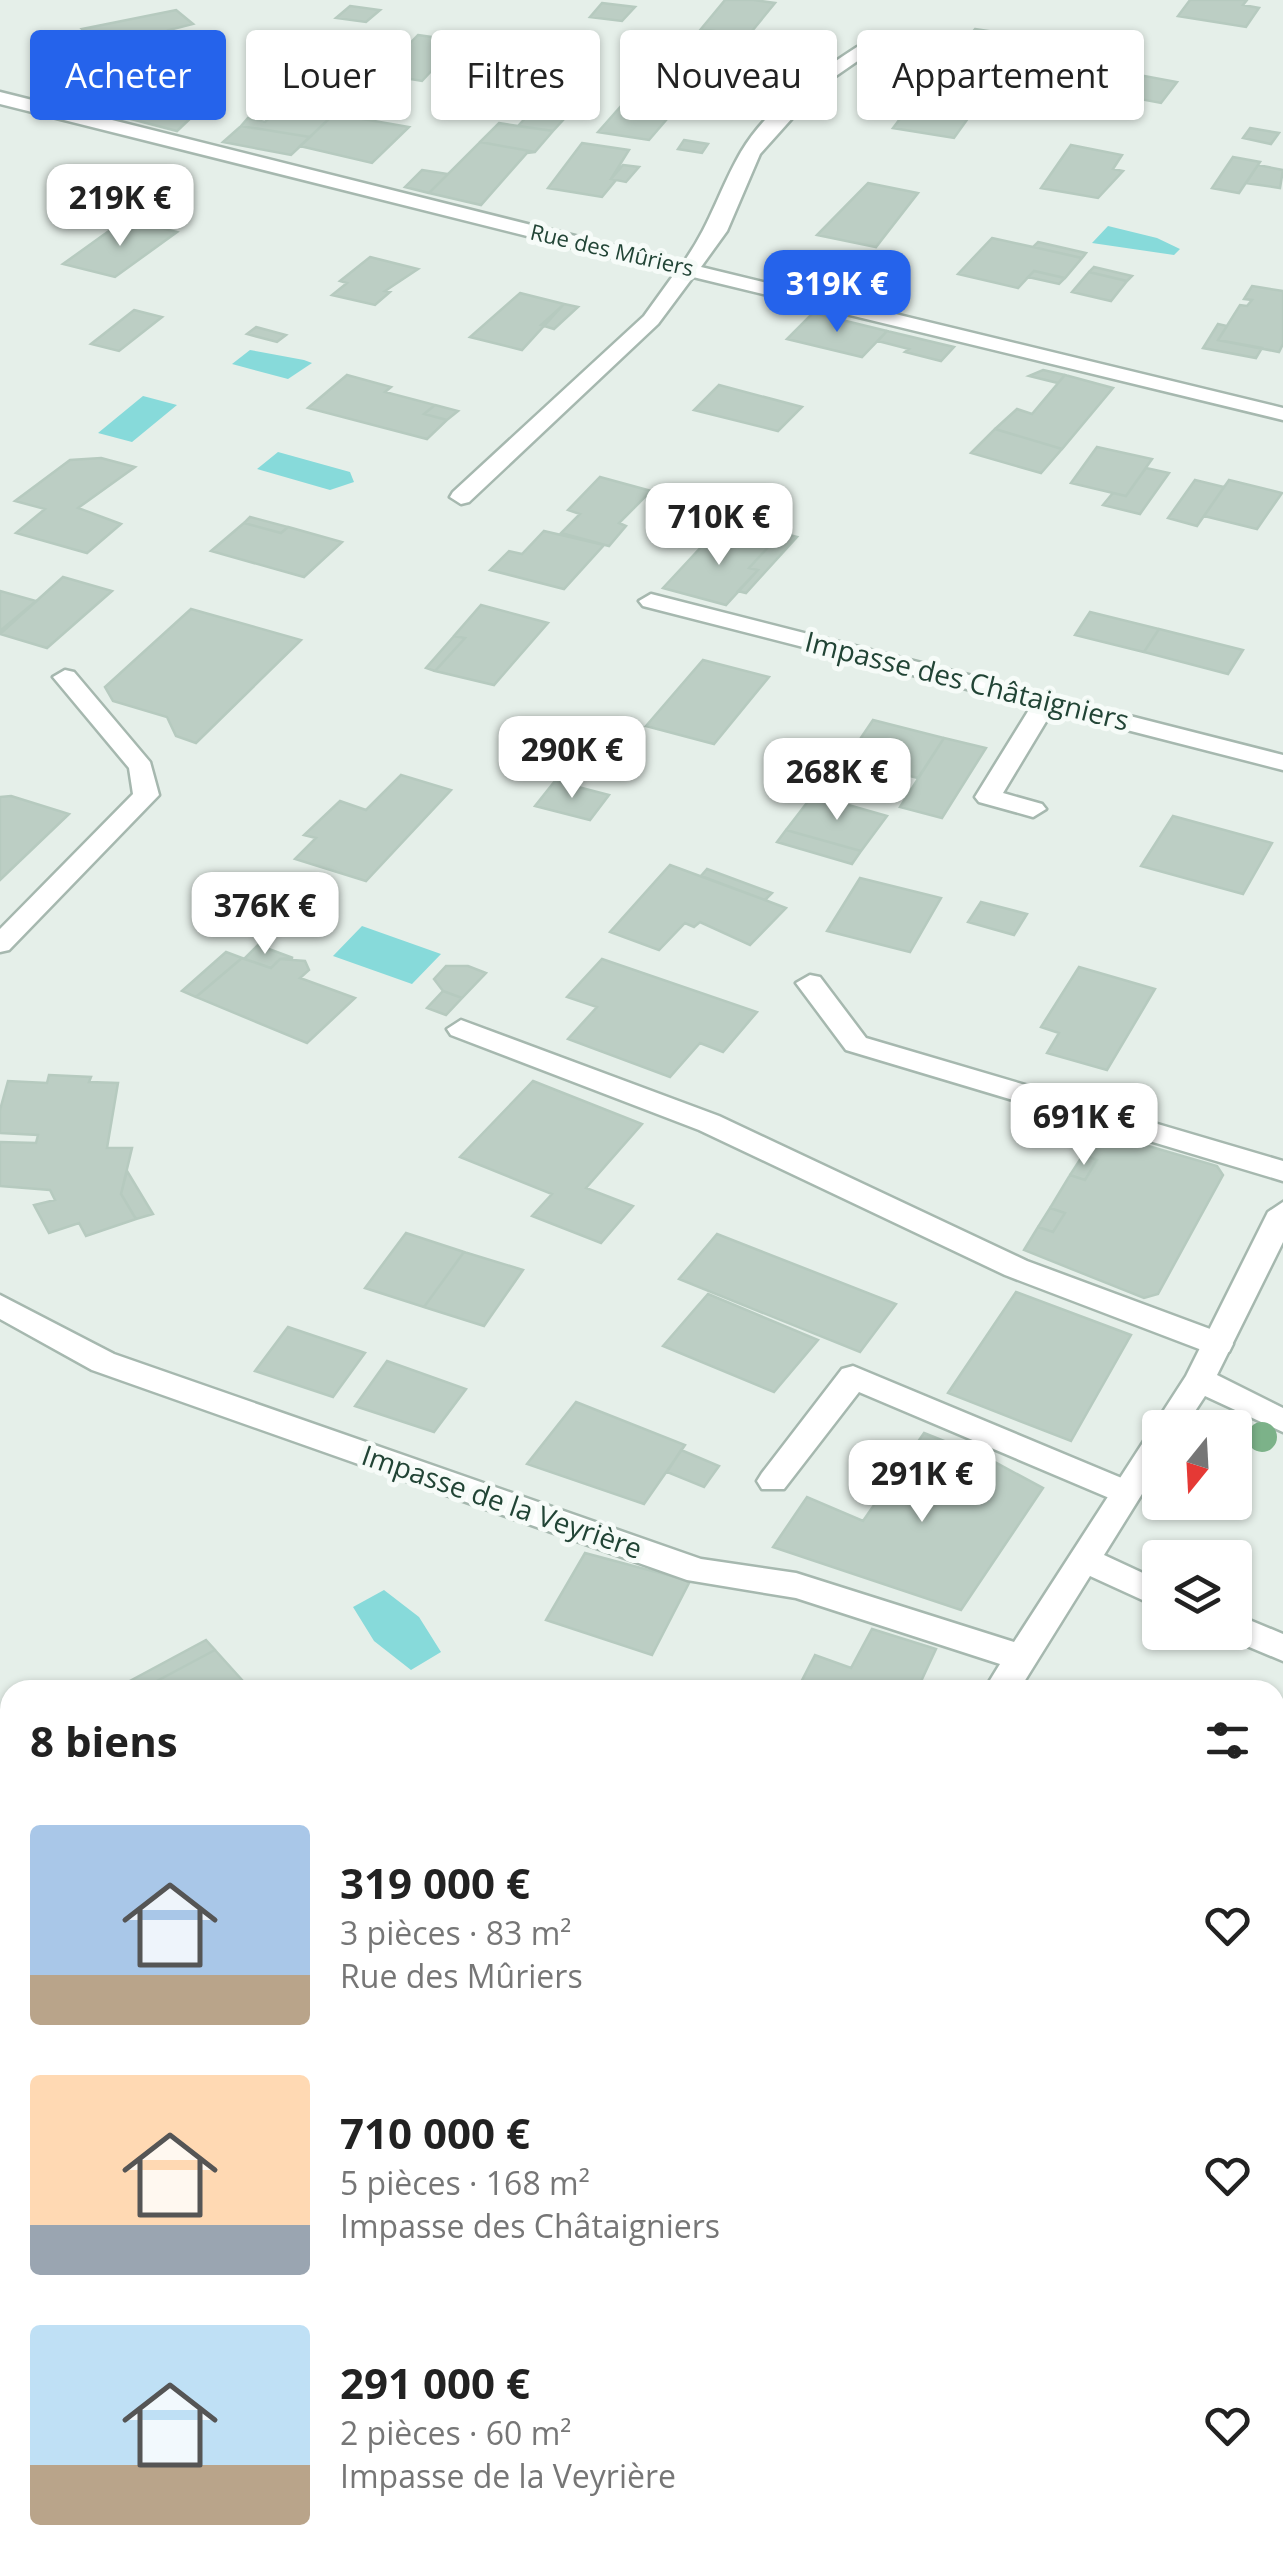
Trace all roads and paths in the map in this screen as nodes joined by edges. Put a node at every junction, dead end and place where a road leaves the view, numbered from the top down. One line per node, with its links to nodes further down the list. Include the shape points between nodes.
1 (857, 55): 3 (street, via 814,82 751,152 717,231)
2 (0, 98): 3 (street, Rue des Mûriers)
3 (691, 268): 4 (street, Rue des Mûriers); 5 (street, via 651,320)
4 (1283, 414)
5 (461, 497)
6 (650, 601): 8 (street, Impasse des Châtaigniers)
7 (65, 678): 11 (street, via 141,767 146,795)
8 (1048, 700): 9 (street, Impasse des Châtaigniers); 10 (street, via 988,797)
9 (1283, 763)
10 (1034, 808)
11 (0, 944)
12 (810, 983): 14 (street, via 856,1044)
13 (461, 1029): 17 (street, via 709,1123 1016,1268)
14 (1283, 1171)
15 (1283, 1212): 17 (street)
16 (0, 1306): 28 (street, Impasse de la Veyrière, via 103,1362 699,1571 796,1586)
17 (1218, 1344): 18 (street)
18 (1199, 1380): 19 (street); 20 (street)
19 (1180, 1410)
20 (1283, 1421)
21 (1142, 1467): 23 (street)
22 (774, 1481): 23 (street, via 852,1377)
23 (1126, 1492): 24 (street)
24 (1083, 1559): 25 (street); 28 (street)
25 (1142, 1587)
26 (1252, 1634): 27 (street)
27 (1283, 1648)
28 (1018, 1656): 29 (street)
29 (1007, 1680)

